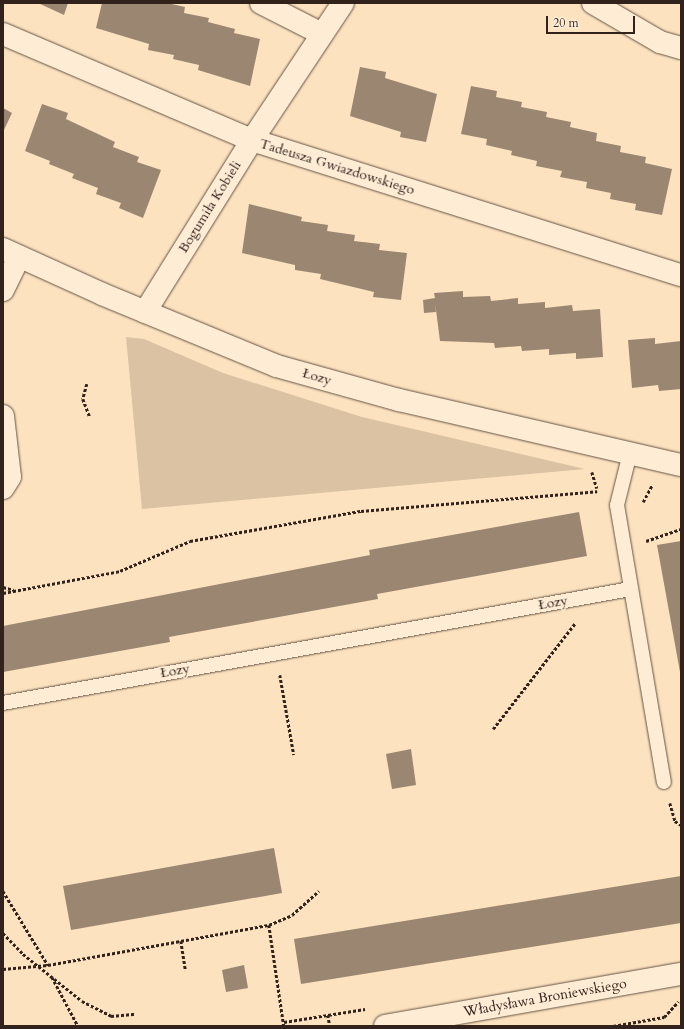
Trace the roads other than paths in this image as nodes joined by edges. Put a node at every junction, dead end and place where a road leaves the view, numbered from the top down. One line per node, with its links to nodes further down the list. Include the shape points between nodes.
1 (261, 3): 5 (street)
2 (343, 3): 5 (street, Bogumiła Kobieli)
3 (593, 3): 6 (street, via 660,42)
4 (3, 34): 7 (street, Tadeusza Gwiazdowskiego)
5 (322, 34): 7 (street, Bogumiła Kobieli)
6 (681, 48)
7 (252, 140): 9 (street, Tadeusza Gwiazdowskiego); 11 (street, Bogumiła Kobieli)
8 (11, 253): 10 (street, Łozy); 11 (street, Łozy)
9 (681, 274)
10 (3, 290)
11 (145, 312): 13 (street, Łozy, via 277,366 399,400)
12 (3, 416): 15 (street, via 10,477)
13 (630, 452): 14 (street, Łozy); 16 (lane, via 617,505)
14 (681, 465)
15 (3, 488)
16 (630, 589): 17 (lane, Łozy); 18 (lane)
17 (3, 703)
18 (664, 782)
19 (681, 974): 20 (street, Władysława Broniewskiego)
20 (385, 1026)

